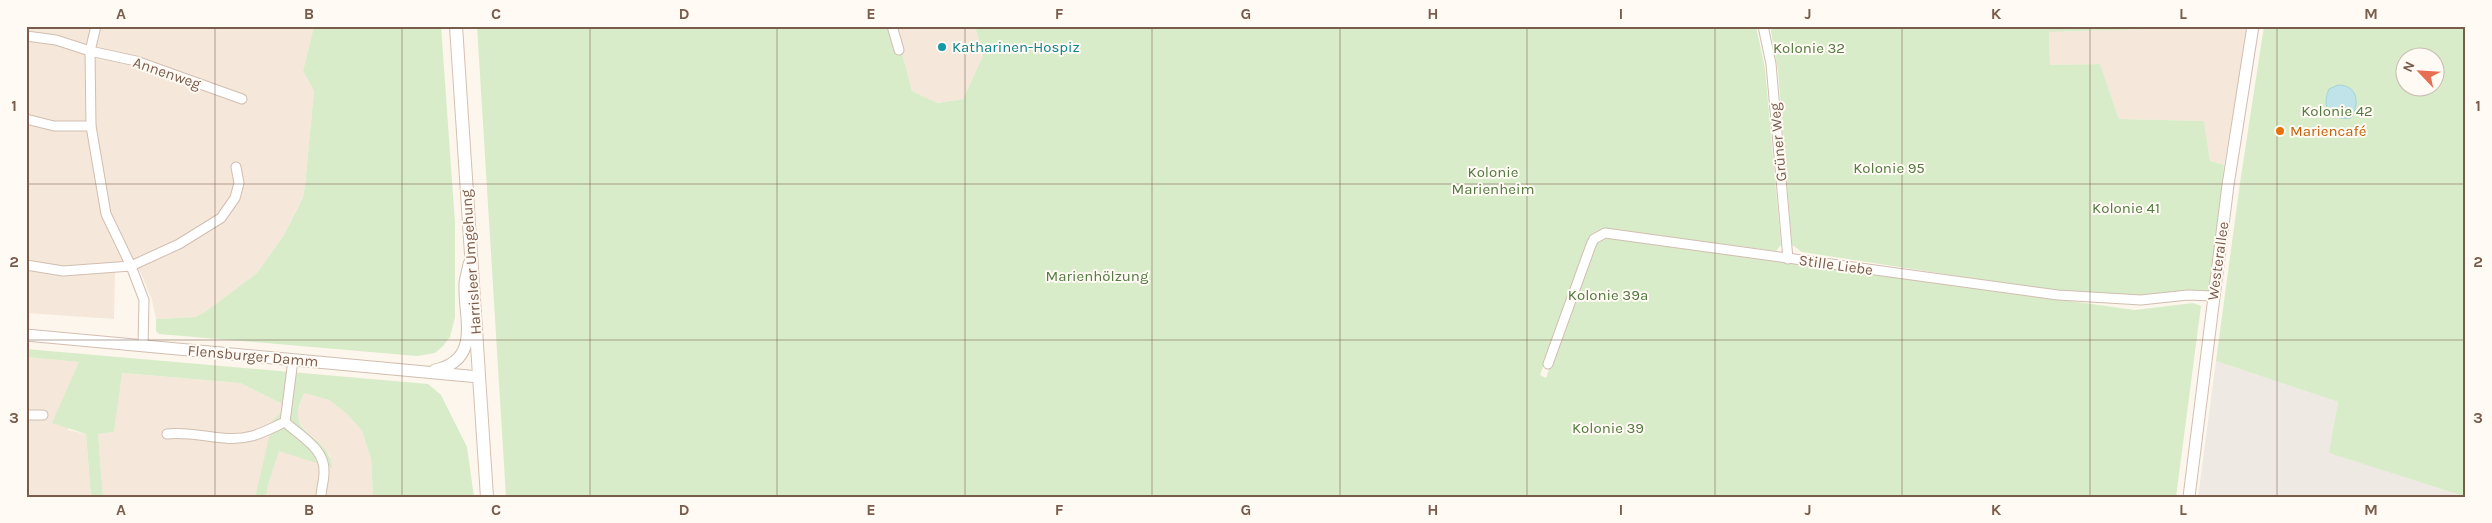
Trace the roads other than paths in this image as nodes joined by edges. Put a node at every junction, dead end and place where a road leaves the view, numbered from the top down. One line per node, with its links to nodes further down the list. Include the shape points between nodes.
1 (96, 26): 8 (street)
2 (456, 26): 13 (main road, Harrisleer Umgehung)
3 (892, 26): 7 (street)
4 (1763, 26): 14 (street, Grüner Weg, via 1772,64)
5 (2253, 26): 17 (street, Westerallee)
6 (26, 36): 8 (street, Annenweg, via 56,40)
7 (899, 50)
8 (90, 51): 9 (street, Annenweg, via 136,61); 11 (street)
9 (242, 99)
10 (26, 119): 11 (street, via 54,126)
11 (91, 126): 16 (street, via 106,214)
12 (236, 168): 16 (street, via 239,183 235,198 221,218 180,244)
13 (470, 257): 22 (street, via 465,283 468,341 454,362 444,368); 23 (main road, Harrisleer Umgehung)
14 (1788, 259): 17 (street, Stille Liebe, via 2058,295 2141,300 2188,294); 21 (street, Stille Liebe, via 1605,233 1599,235 1591,245)
15 (26, 265): 16 (street, via 63,271)
16 (131, 266): 19 (street, via 144,300)
17 (2213, 296): 30 (street, Westerallee)
18 (26, 335): 19 (street, Flensburger Damm)
19 (143, 346): 20 (street, Flensburger Damm)
20 (293, 360): 22 (street, Flensburger Damm); 26 (street)
21 (1548, 364)
22 (426, 371): 23 (street, Flensburger Damm)
23 (479, 377): 29 (main road, Harrisleer Umgehung)
24 (26, 415): 25 (street)
25 (43, 415)
26 (285, 422): 27 (street, via 252,437 222,438 184,432); 28 (street, via 322,458)
27 (167, 434)
28 (321, 497)
29 (488, 497)
30 (2189, 497)

